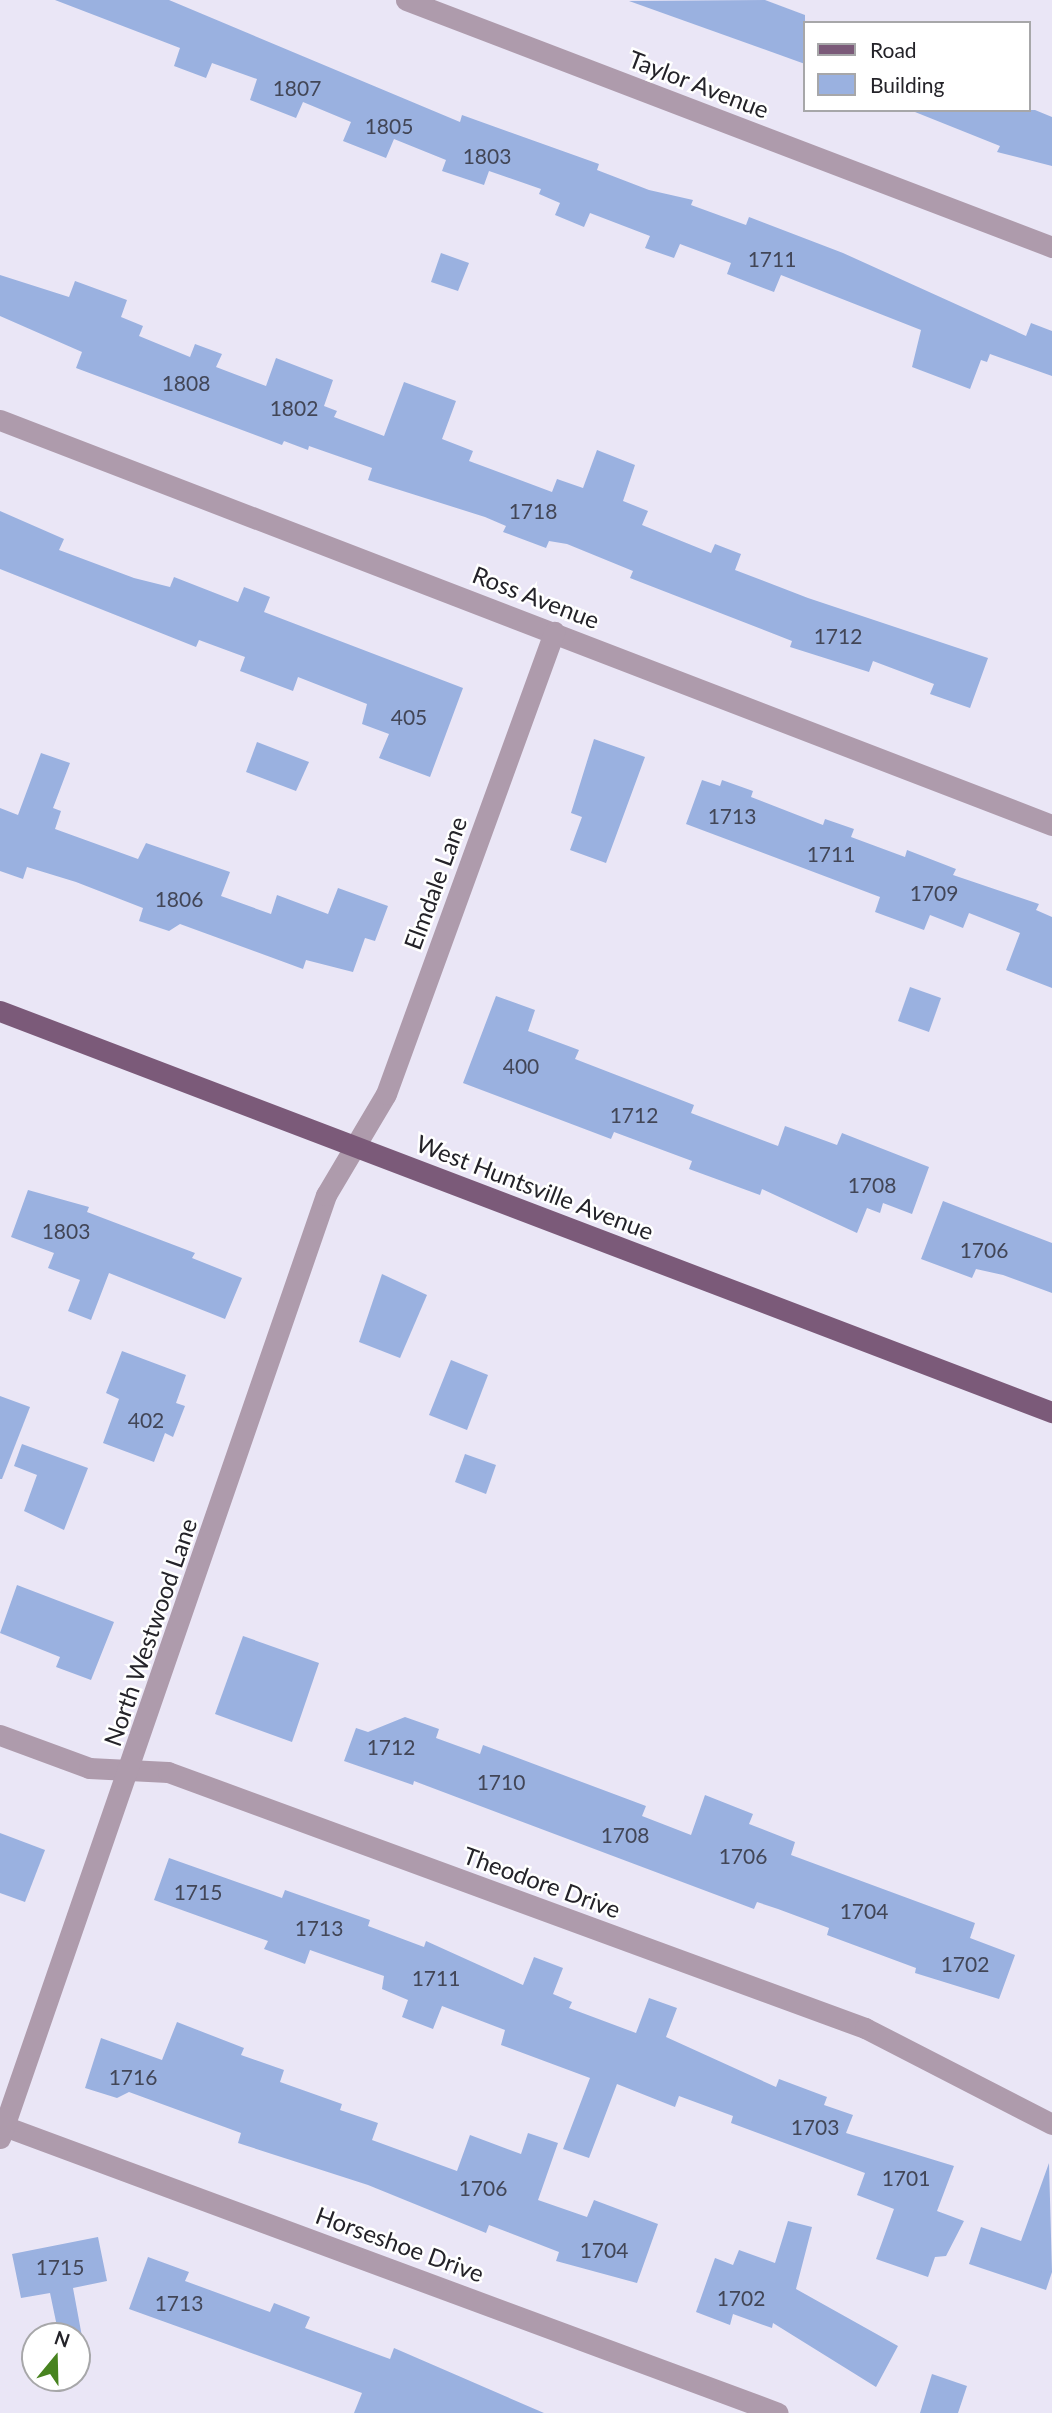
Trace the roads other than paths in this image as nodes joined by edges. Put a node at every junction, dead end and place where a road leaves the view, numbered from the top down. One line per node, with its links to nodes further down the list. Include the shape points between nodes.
1 (406, 0): 2 (street, Taylor Avenue)
2 (1052, 247)
3 (0, 420): 4 (street, Ross Avenue)
4 (554, 632): 5 (street, Ross Avenue); 7 (street, Elmdale Lane, via 386,1094)
5 (1052, 825)
6 (0, 1011): 7 (main road, West Huntsville Avenue)
7 (355, 1146): 8 (main road, West Huntsville Avenue); 10 (street, North Westwood Lane, via 326,1195)
8 (1052, 1412)
9 (0, 1735): 10 (street, Theodore Drive, via 89,1768)
10 (131, 1770): 11 (street, Theodore Drive, via 167,1772 865,2028); 12 (street, North Westwood Lane)
11 (1052, 2124)
12 (2, 2132): 13 (street, Horseshoe Drive)
13 (778, 2413)

